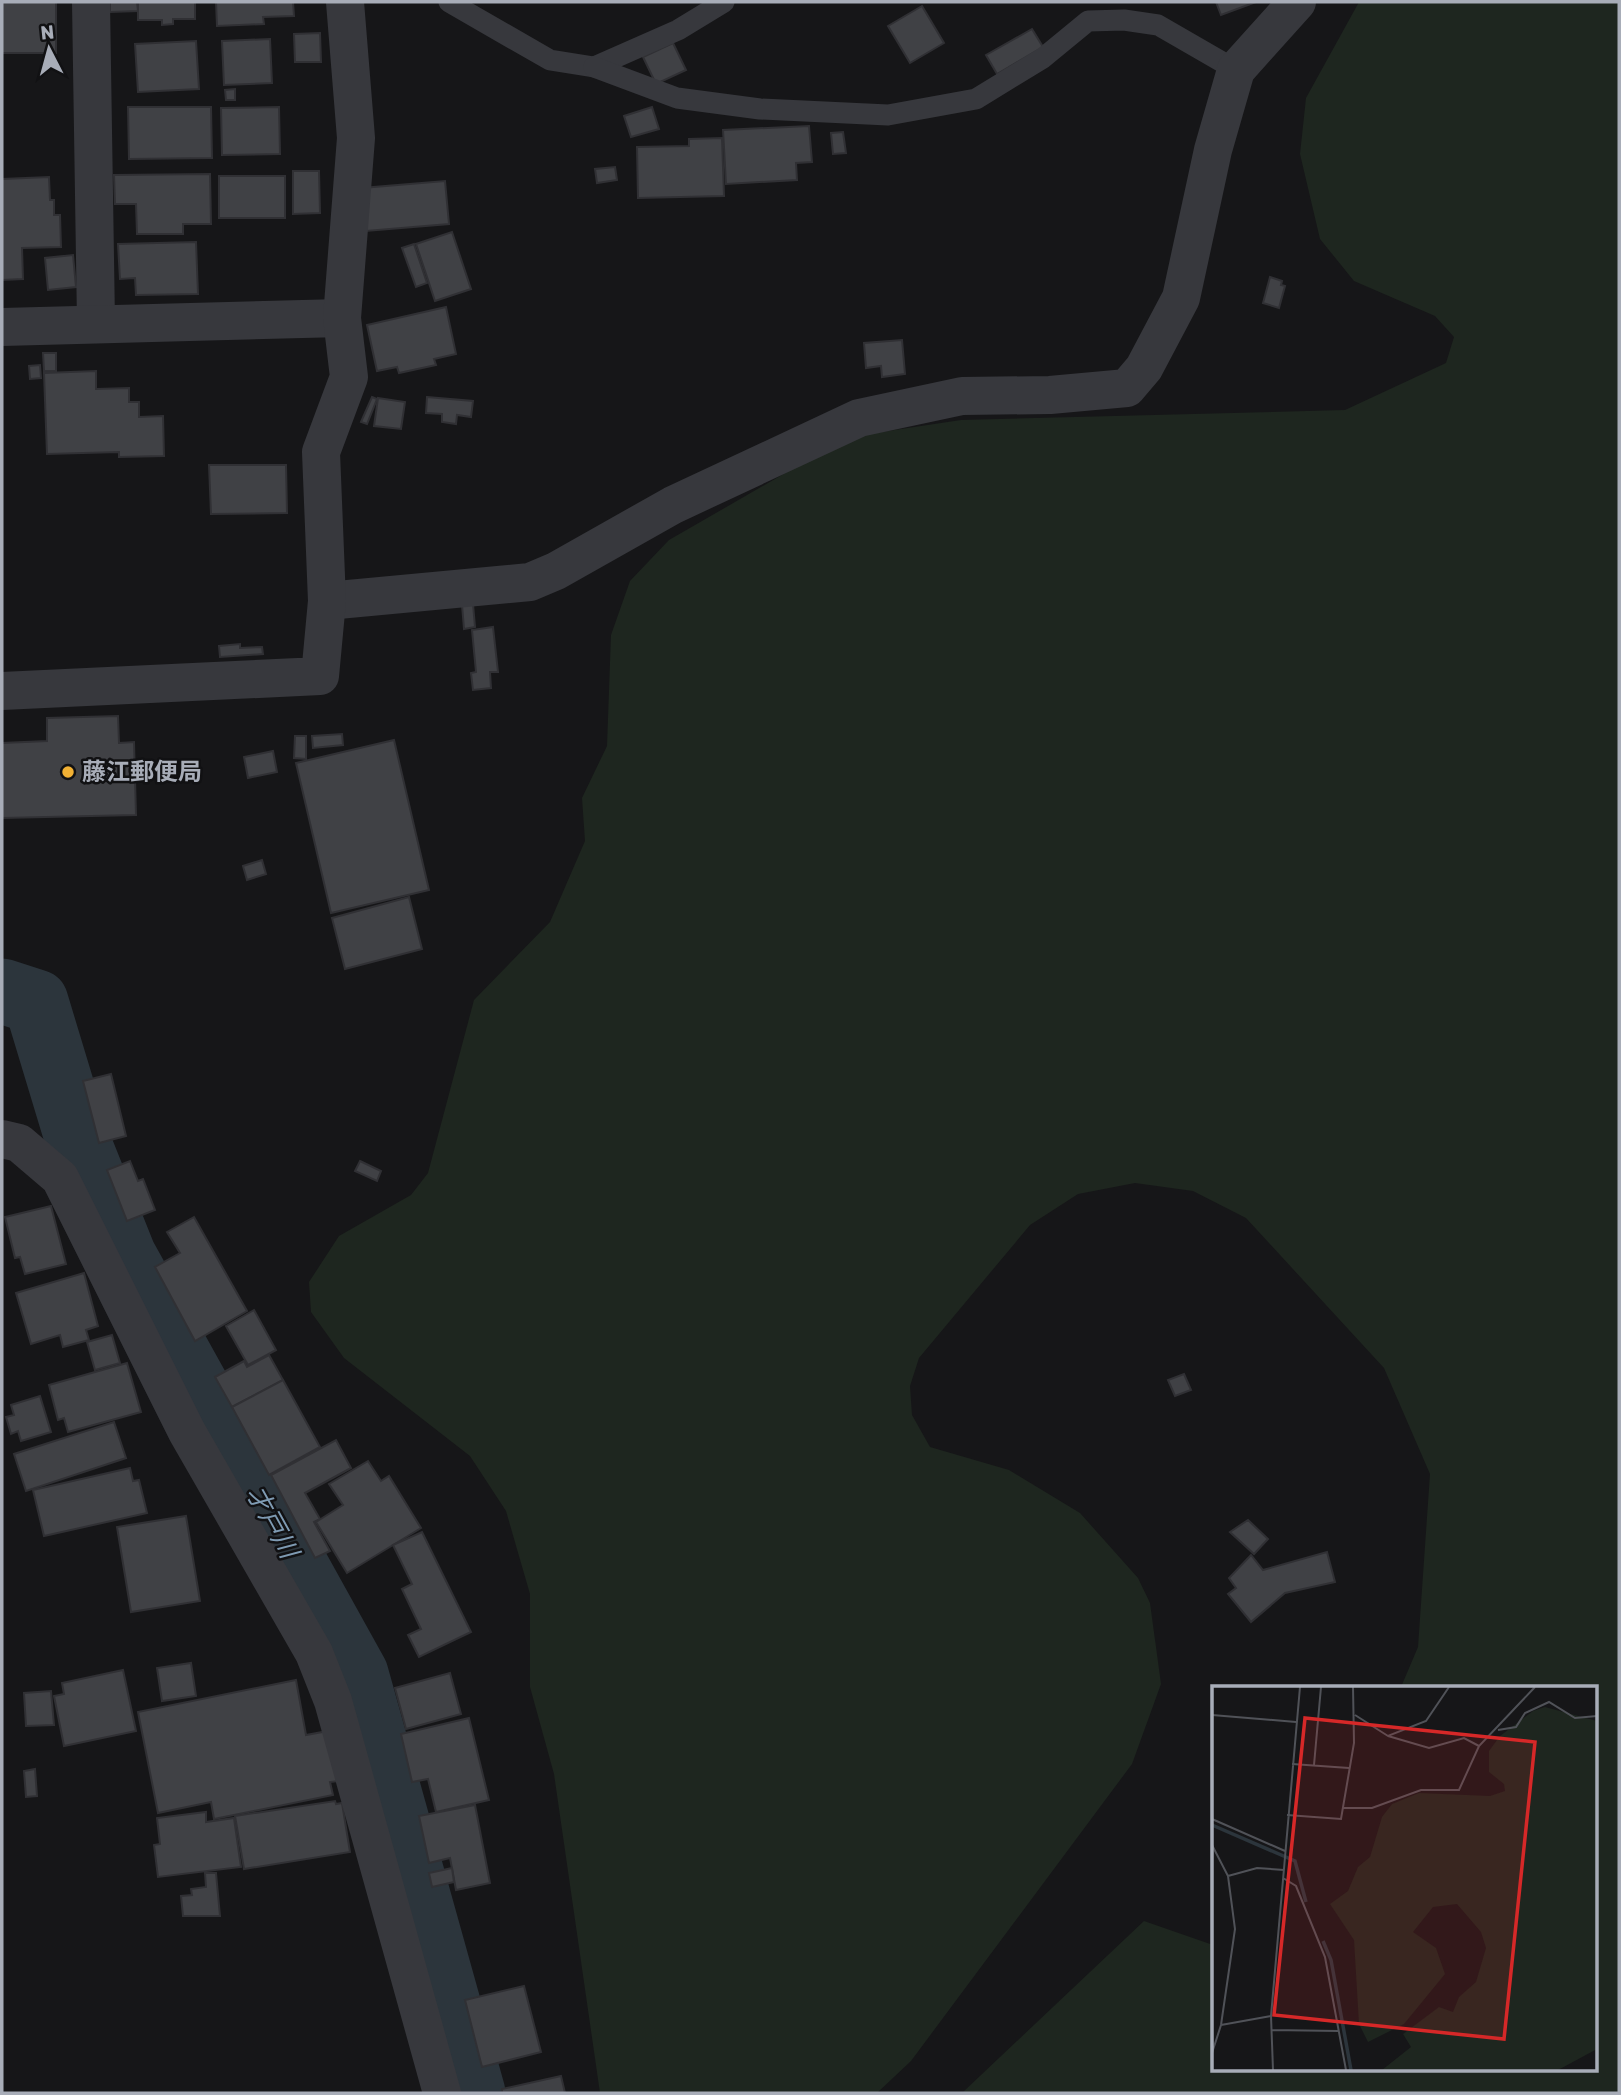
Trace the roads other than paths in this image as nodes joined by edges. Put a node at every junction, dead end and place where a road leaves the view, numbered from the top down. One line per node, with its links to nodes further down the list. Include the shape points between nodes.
1 (91, 2): 9 (street)
2 (345, 2): 8 (street, via 356,138)
3 (449, 2): 6 (lane, via 550,60)
4 (724, 2): 6 (lane, via 678,30)
5 (1297, 2): 7 (street)
6 (594, 67): 7 (lane, via 677,98 760,109 888,115 976,99 1042,58 1088,21 1124,20 1158,24)
7 (1236, 70): 11 (street, via 1213,150 1181,298 1144,368 1127,388 962,396 859,418 673,505 530,582)
8 (342, 318): 9 (street); 11 (street, via 349,377 321,452)
9 (96, 322): 10 (street)
10 (2, 327)
11 (327, 601): 12 (street, via 320,676)
12 (2, 691)
13 (2, 1139): 14 (street, via 19,1143 60,1178 187,1432 314,1653 333,1701)
14 (442, 2093)

